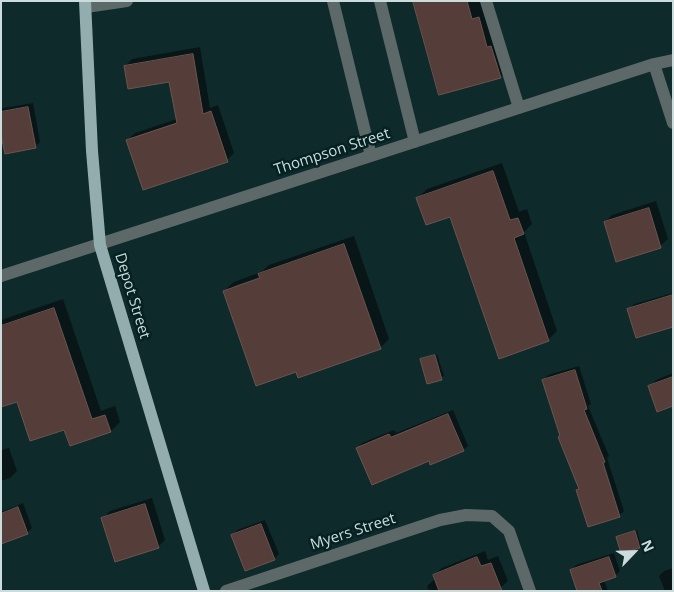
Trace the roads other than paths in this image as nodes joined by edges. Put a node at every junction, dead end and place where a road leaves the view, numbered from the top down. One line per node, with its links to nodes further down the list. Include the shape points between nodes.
1 (126, 1): 5 (street)
2 (333, 1): 11 (street)
3 (380, 1): 10 (street)
4 (486, 1): 8 (street)
5 (86, 4): 12 (main road, Depot Street, via 92,151)
6 (673, 60): 7 (street, Thompson Street)
7 (654, 64): 8 (street, Thompson Street); 9 (street)
8 (519, 108): 10 (street, Thompson Street)
9 (673, 123)
10 (415, 142): 11 (street, Thompson Street)
11 (372, 156): 12 (street, Thompson Street)
12 (100, 245): 13 (street, Thompson Street); 14 (main road, Depot Street)
13 (1, 276)
14 (204, 591)
15 (226, 591): 16 (street, Myers Street, via 440,520 466,515 492,516 509,531)
16 (530, 591)

